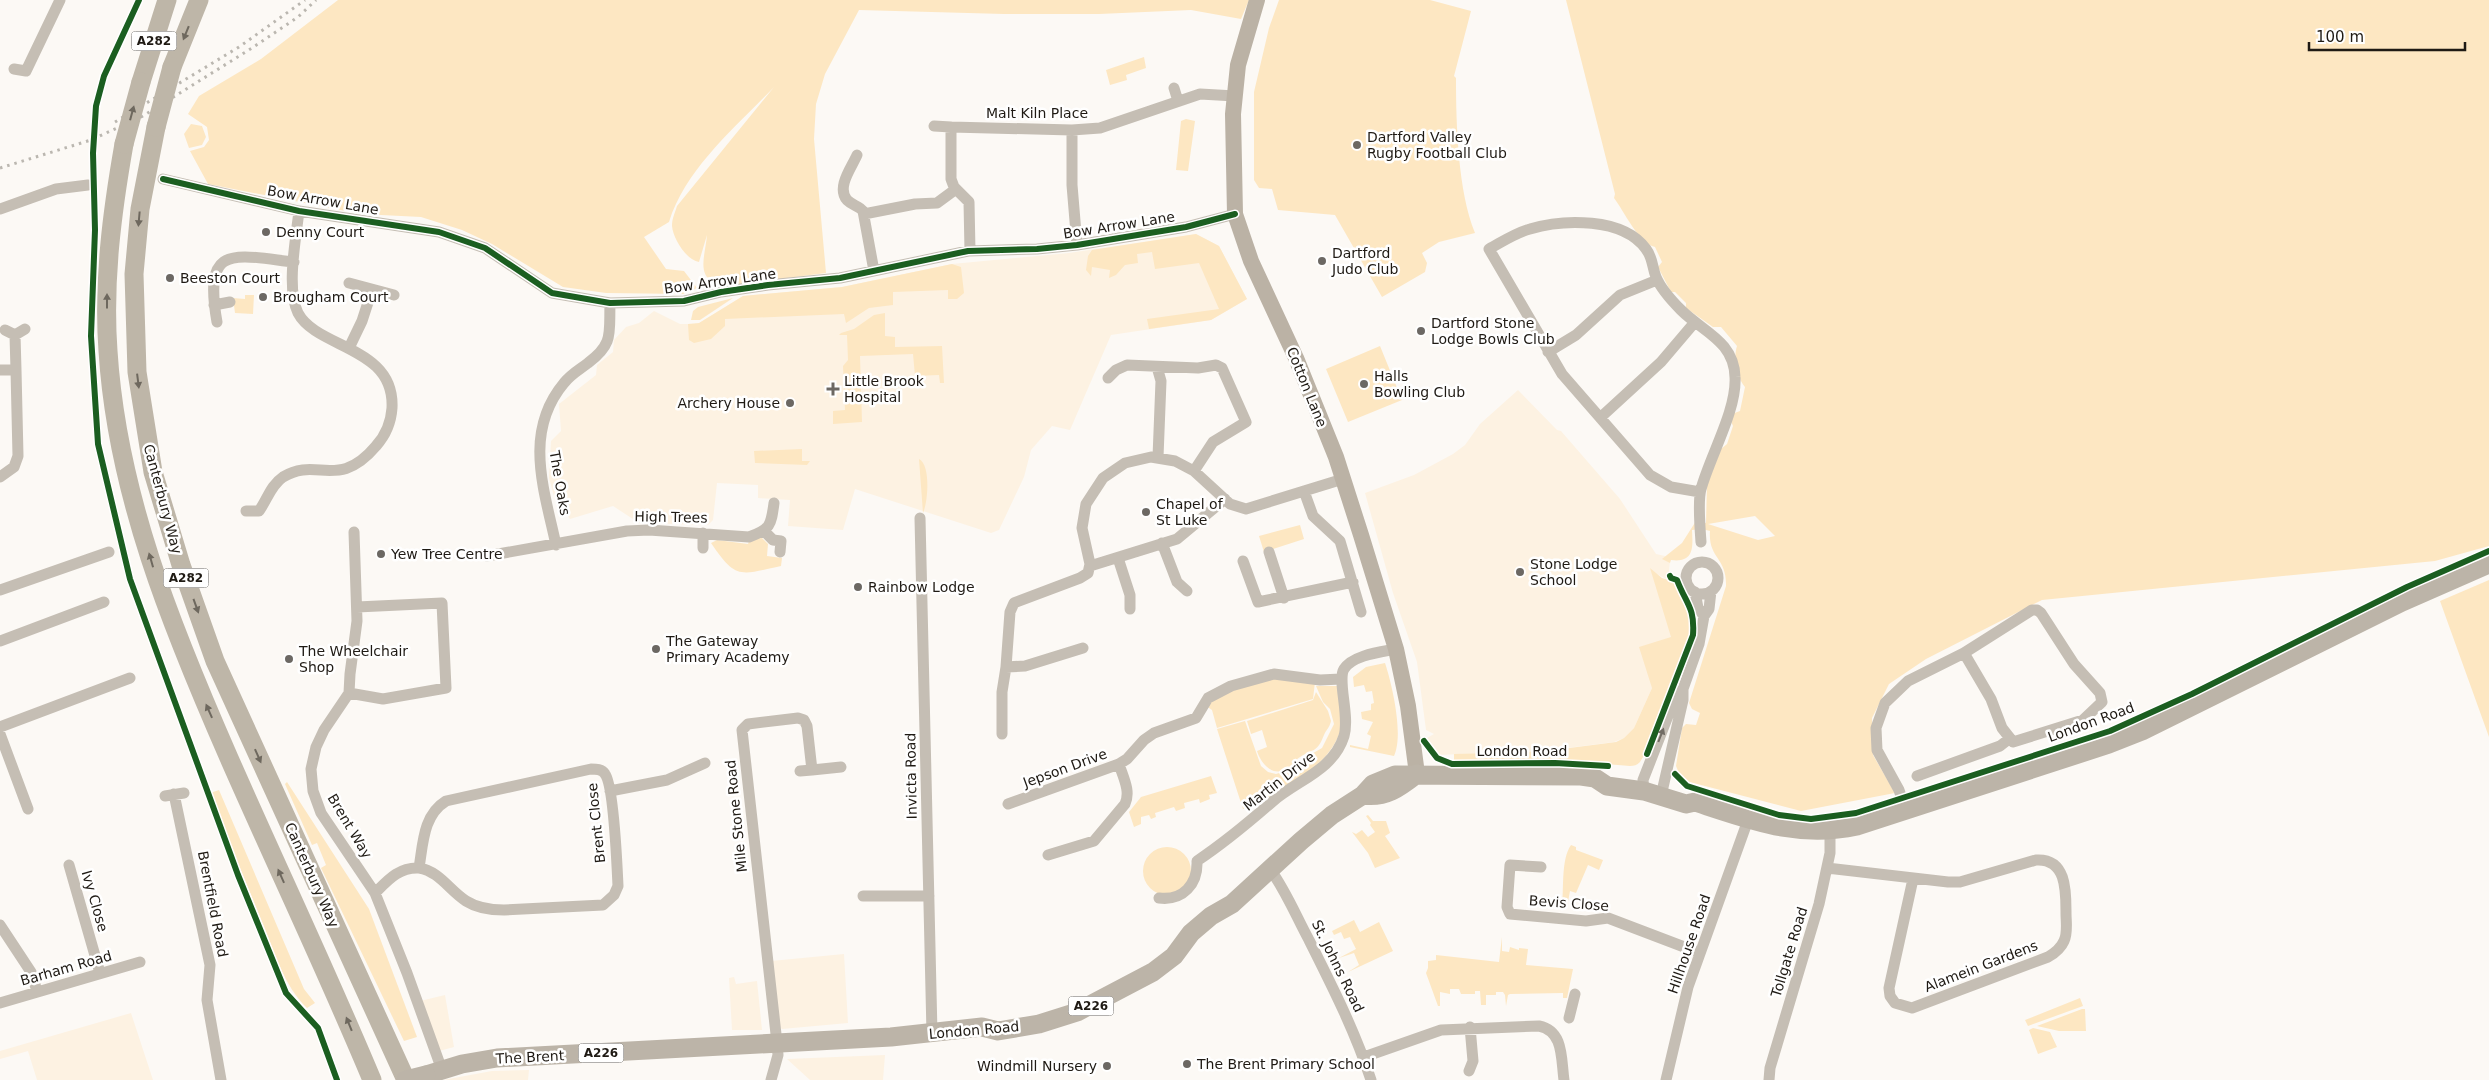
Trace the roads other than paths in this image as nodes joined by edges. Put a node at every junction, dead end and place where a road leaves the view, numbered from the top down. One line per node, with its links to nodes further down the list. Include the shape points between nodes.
1 (60, 0): 5 (street, via 26,71)
2 (167, 0): 130 (highway, Canterbury Way / A282, one-way to 2, bridge, via 341,1003 287,890 187,662 154,570 127,479 114,408 107,340 107,274 113,205 124,144)
3 (200, 0): 132 (highway, Canterbury Way / A282, one-way to 132, bridge, via 172,67 140,209 134,274 137,372 153,472 215,661)
4 (1257, 0): 7 (main road, Cotton Lane, via 1240,54)
5 (14, 69)
6 (1174, 88): 8 (street)
7 (1235, 96): 8 (street, Malt Kiln Place, via 1196,94); 19 (main road, Cotton Lane, via 1232,169)
8 (1178, 101): 11 (street, Malt Kiln Place, via 1100,128)
9 (934, 126): 10 (street, Malt Kiln Place)
10 (951, 127): 11 (street, Malt Kiln Place); 15 (street, via 950,178)
11 (1072, 130): 20 (street)
12 (857, 155): 18 (street, via 846,177 844,193)
13 (163, 179): 17 (street, Bow Arrow Lane)
14 (88, 185): 16 (street, via 56,189)
15 (956, 189): 18 (street, via 939,203); 21 (street, via 969,204)
16 (0, 209)
17 (299, 211): 22 (street); 29 (street, Bow Arrow Lane, via 439,232 485,248 552,293)
18 (864, 214): 23 (street)
19 (1235, 214): 20 (street, Bow Arrow Lane, via 1186,227); 44 (main road, Cotton Lane, via 1251,261 1306,382)
20 (1077, 245): 21 (street, Bow Arrow Lane)
21 (970, 250): 23 (street, Bow Arrow Lane)
22 (294, 262): 30 (street, via 245,255 230,258 215,275 212,287); 34 (street, via 294,296 298,314 311,327)
23 (874, 271): 29 (street, Bow Arrow Lane, via 721,292 684,301)
24 (1657, 280): 32 (street, via 1676,305); 35 (street, via 1620,295 1576,335); 35 (street, via 1651,257 1643,245 1628,233 1607,225 1540,227 1524,231 1485,251)
25 (349, 283): 26 (street)
26 (372, 290): 27 (street); 34 (street, via 364,317)
27 (394, 296)
28 (230, 302): 30 (street)
29 (610, 303): 56 (street, The Oaks, via 609,336 605,349 564,383 549,407 542,429 539,461)
30 (214, 305): 31 (street)
31 (216, 320)
32 (1695, 322): 40 (street, via 1661,362); 46 (street, via 1727,348 1736,377 1733,398)
33 (15, 331): 38 (street)
34 (349, 348): 49 (street, via 377,368 387,386 392,409 385,435 369,454 350,468 299,472 282,478 259,511)
35 (1548, 352): 40 (street, via 1562,374)
36 (1157, 366): 39 (street, via 1127,366); 41 (street, via 1161,381); 42 (street, via 1198,368 1216,365 1222,368 1245,418 1244,424 1213,442)
37 (0, 370): 38 (street)
38 (16, 370): 43 (street, via 18,459 13,468)
39 (1108, 378)
40 (1601, 417): 46 (street, via 1656,479 1675,488)
41 (1158, 457): 42 (street); 65 (street, via 1121,465 1106,475 1092,491 1082,524)
42 (1194, 470): 47 (street)
43 (0, 477)
44 (1343, 479): 45 (street); 79 (main road, Cotton Lane)
45 (1304, 491): 47 (street, via 1248,509 1236,507); 66 (street, via 1314,518 1339,539)
46 (1700, 492): 54 (street)
47 (1225, 499): 55 (street, via 1182,536)
48 (774, 503): 51 (street, via 772,521)
49 (246, 511)
50 (920, 518): 114 (street, Invicta Road)
51 (764, 531): 53 (street, High Trees, via 749,536); 59 (street, via 773,540 780,541)
52 (354, 532): 73 (street)
53 (703, 533): 56 (street, High Trees, via 649,530); 57 (street)
54 (1700, 542)
55 (1162, 543): 62 (street); 68 (street, via 1177,582)
56 (556, 545): 61 (street, High Trees)
57 (703, 548)
58 (109, 552): 67 (street)
59 (780, 552)
60 (1269, 552): 71 (street)
61 (487, 556)
62 (1118, 558): 65 (street); 74 (street, via 1130,595)
63 (1243, 561): 71 (street, via 1258,602)
64 (2489, 564): 102 (main road, London Road, via 2402,602 2142,731)
65 (1090, 566): 81 (street, via 1084,577 1014,603 1010,611)
66 (1353, 582): 71 (street); 75 (street)
67 (0, 590)
68 (1186, 591)
69 (1711, 591): 70 (street, via 1706,594); 70 (street, via 1718,580 1717,572 1712,565 1700,562 1692,565 1687,573 1687,582); 76 (street, via 1709,608)
70 (1695, 592): 76 (street, via 1698,608)
71 (1284, 598)
72 (104, 602): 77 (street)
73 (357, 607): 85 (street); 85 (street, via 442,603 446,688 383,699)
74 (1130, 608)
75 (1361, 612)
76 (1704, 616): 84 (street, via 1699,644)
77 (0, 641)
78 (1084, 648): 81 (street, via 1025,666)
79 (1396, 649): 83 (street, via 1350,663); 95 (main road, Cotton Lane)
80 (1964, 653): 89 (street, via 1991,699); 89 (street, via 2032,610 2037,610 2074,664 2100,692 2101,704 2082,720 2016,742); 102 (street, via 1904,684 1889,697 1879,716 1876,733 1878,753 1897,785)
81 (1006, 667): 88 (street, via 1002,692)
82 (130, 678): 86 (street)
83 (1341, 679): 91 (street, Jepson Drive, via 1274,674 1231,686 1208,698 1196,718 1154,733); 115 (street, Martin Drive, via 1346,723 1343,739 1332,757 1313,775 1197,860 1195,878 1187,891 1176,897)
84 (1683, 689): 97 (street, via 1683,700); 97 (street, one-way to 84, via 1675,698)
85 (350, 693): 112 (street, Brent Way, via 316,747 312,781 319,809)
86 (0, 727)
87 (0, 734): 101 (street)
88 (1002, 734)
89 (2009, 739): 96 (street, via 2000,746)
90 (705, 763): 98 (street, via 696,774)
91 (1119, 764): 100 (street, Jepson Drive); 105 (street, via 1128,797 1124,804 1094,840)
92 (841, 767): 93 (street)
93 (812, 770): 94 (street); 126 (street, Mile Stone Road, via 804,720 798,718 744,726)
94 (800, 771)
95 (1417, 774): 97 (main road, London Road, via 1460,777 1552,775 1595,778 1607,786); 110 (main road, London Road / A226, via 1400,788 1378,797 1363,795 1332,815)
96 (1917, 776)
97 (1653, 788): 103 (main road, London Road, via 1688,793 1695,802)
98 (610, 791): 108 (street, Brent Close, via 606,775 595,769 448,800 438,807 429,821); 108 (street, Brent Close, via 618,886 603,905 488,908 467,902 437,876)
99 (174, 794): 131 (street, Brentfield Road, via 210,965 207,1000)
100 (1008, 804)
101 (28, 809)
102 (1906, 811): 104 (main road, London Road)
103 (1748, 820): 104 (main road, London Road, via 1785,829); 117 (street, Hillhouse Road)
104 (1830, 831): 109 (street, Tollgate Road)
105 (1048, 855)
106 (69, 865): 119 (street, Ivy Close)
107 (1541, 867): 117 (street, Bevis Close, via 1510,865 1506,908 1510,914 1586,921 1608,918)
108 (419, 868): 112 (street, via 396,874)
109 (1827, 868): 111 (street, Alamein Gardens); 137 (street, Tollgate Road)
110 (1270, 869): 125 (main road, London Road / A226, via 1232,904 1211,916 1186,938 1174,956 1153,972 1085,1009 1039,1024 998,1030 991,1036 948,1040); 127 (street, St. Johns Road, via 1338,997)
111 (1913, 879): 111 (street, Alamein Gardens, via 1960,882 2036,860 2050,862 2060,870 2065,880 2065,939 2048,957 1936,1000 1912,1008 1904,1007 1893,1000 1889,988)
112 (375, 893): 129 (street, Brent Way, via 408,973)
113 (863, 896): 114 (street)
114 (929, 896): 125 (street, Invicta Road)
115 (1159, 898)
116 (0, 925): 120 (street, via 31,972)
117 (1700, 953): 136 (street, Hillhouse Road, via 1682,1009)
118 (140, 962): 119 (street, Barham Road)
119 (100, 973): 120 (street, Barham Road)
120 (37, 991): 122 (street, Barham Road)
121 (1575, 994): 123 (street)
122 (0, 1003)
123 (1570, 1018)
124 (1470, 1027): 127 (street, via 1441,1030); 128 (street, via 1473,1061); 135 (street, via 1547,1028 1557,1038)
125 (932, 1034): 126 (main road, London Road / A226)
126 (777, 1043): 129 (main road, The Brent / A226, via 497,1058); 133 (street, via 778,1055)
127 (1364, 1057): 134 (street, St. Johns Road)
128 (1469, 1071)
129 (434, 1072): 132 (main road, The Brent / A226, bridge)
130 (369, 1076)
131 (221, 1080)
132 (406, 1080)
133 (771, 1080)
134 (1371, 1080)
135 (1564, 1080)
136 (1666, 1080)
137 (1769, 1080)

